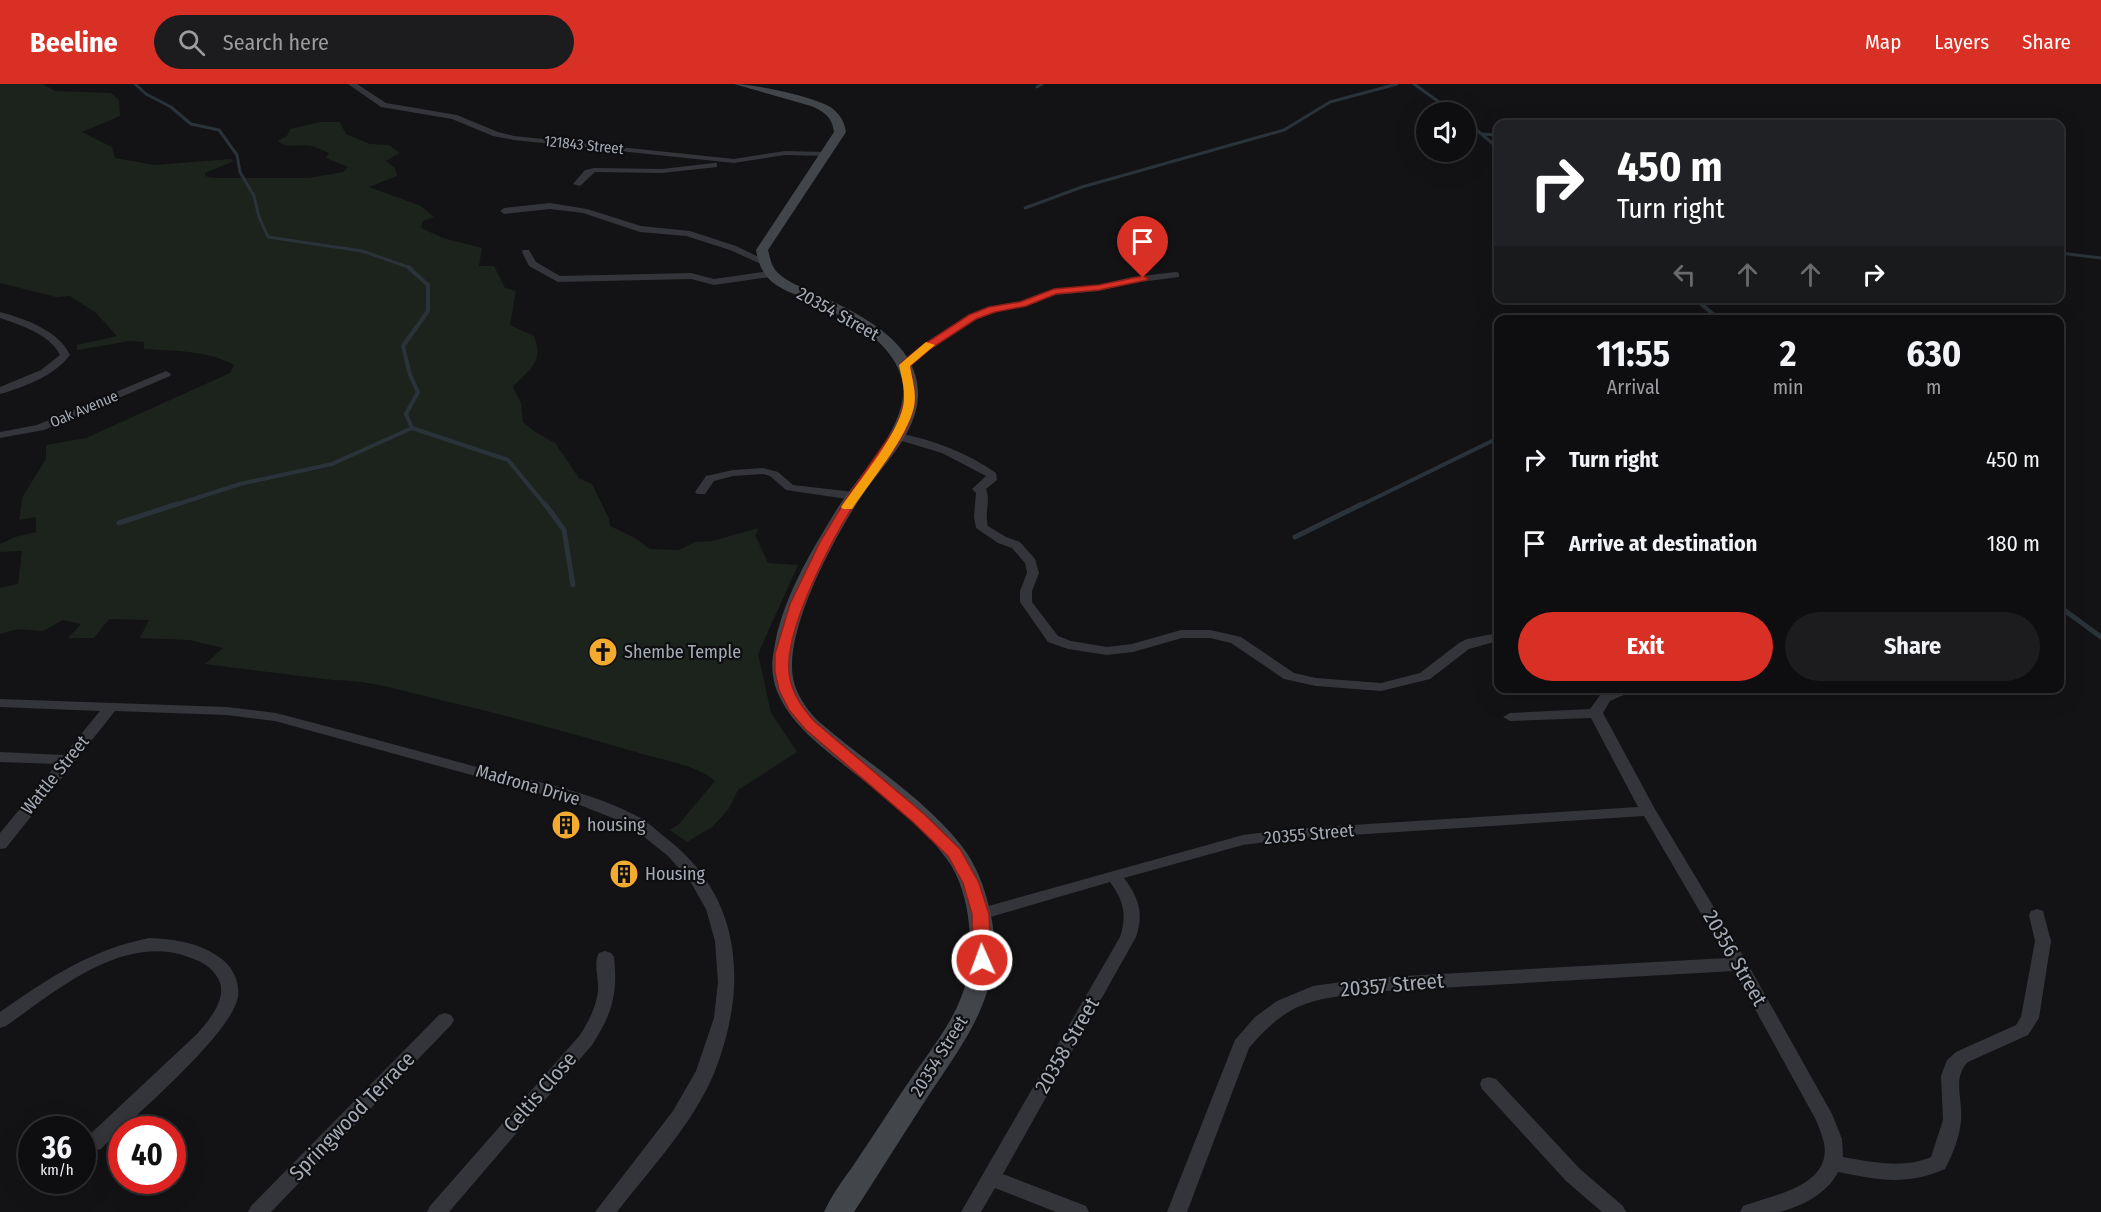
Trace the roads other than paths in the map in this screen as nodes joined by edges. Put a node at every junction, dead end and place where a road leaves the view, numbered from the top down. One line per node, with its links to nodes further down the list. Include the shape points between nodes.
1 (352, 84): 4 (street, 121843 Street, via 384,105 454,117 502,136)
2 (739, 84): 3 (street, via 808,102 835,115 840,132)
3 (825, 154): 4 (street, 121843 Street, via 785,153); 8 (street, via 762,250)
4 (751, 160): 5 (street, via 662,171 594,170)
5 (577, 184)
6 (504, 211): 8 (street, via 550,206 584,211 640,228 687,233 733,248)
7 (526, 252): 8 (street, via 532,264 558,279 691,276 714,282)
8 (767, 268): 11 (street, 20354 Street, via 794,290 885,339)
9 (1176, 275): 11 (street, via 1054,292 1022,304 992,309 972,317)
10 (0, 315): 13 (street, via 43,334 58,344 65,355 49,369)
11 (904, 365): 15 (street, 20354 Street, via 909,407)
12 (166, 374): 14 (street, Oak Avenue, via 40,428)
13 (0, 391)
14 (0, 435)
15 (896, 436): 17 (street, 20354 Street); 18 (street, via 965,459 992,475 978,489 983,495 978,516 982,528 1017,545 1031,562 1033,573 1026,602 1053,639 1068,645 1107,651 1181,634 1210,634 1236,640 1289,676 1381,687 1425,676 1464,646)
16 (701, 492): 17 (street, via 710,477 763,471 774,474 790,488)
17 (854, 496): 29 (street, 20354 Street, via 826,542 797,604 782,654 786,690 810,726 954,852 971,883)
18 (1494, 638)
19 (1618, 693): 22 (street, via 1606,697)
20 (0, 703): 21 (street, Madrona Drive)
21 (111, 707): 25 (street, Wattle Street); 41 (street, Madrona Drive, via 227,711 276,717 582,800 633,820 674,852 696,877 714,909 723,941 727,982 723,1018 705,1072 680,1116)
22 (1596, 712): 23 (street); 26 (street, 20356 Street)
23 (1510, 717)
24 (0, 758): 25 (street)
25 (66, 760): 27 (street, Wattle Street)
26 (1648, 811): 28 (street, 20355 Street, via 1289,834 1243,840); 32 (street, 20356 Street)
27 (0, 844)
28 (1114, 876): 29 (street, 20355 Street); 38 (street, 20358 Street, via 1135,910 1128,937)
29 (980, 914): 42 (street, 20354 Street, via 982,960 977,991 956,1035)
30 (2037, 915): 37 (street, via 2043,941 2030,1018 2022,1030 1962,1057 1953,1065 1952,1120 1938,1163 1907,1172 1882,1172)
31 (605, 957): 40 (street, Celtis Close, via 609,986 597,1023 586,1040)
32 (1739, 964): 37 (street, 20356 Street, via 1825,1119 1834,1145); 45 (street, 20357 Street, via 1369,985 1313,993 1282,1006 1241,1045)
33 (445, 1020): 39 (street, Springwood Terrace)
34 (0, 1021): 36 (street, via 80,969 111,954 144,945 182,945 223,970 230,986 228,1004 217,1022)
35 (1489, 1084): 46 (street, via 1573,1175)
36 (96, 1141)
37 (1833, 1163): 47 (street, via 1822,1180 1805,1193)
38 (992, 1178): 43 (street, 20358 Street); 44 (street)
39 (258, 1212)
40 (437, 1212)
41 (605, 1212)
42 (838, 1212)
43 (971, 1212)
44 (1079, 1212)
45 (1177, 1212)
46 (1616, 1212)
47 (1750, 1212)

